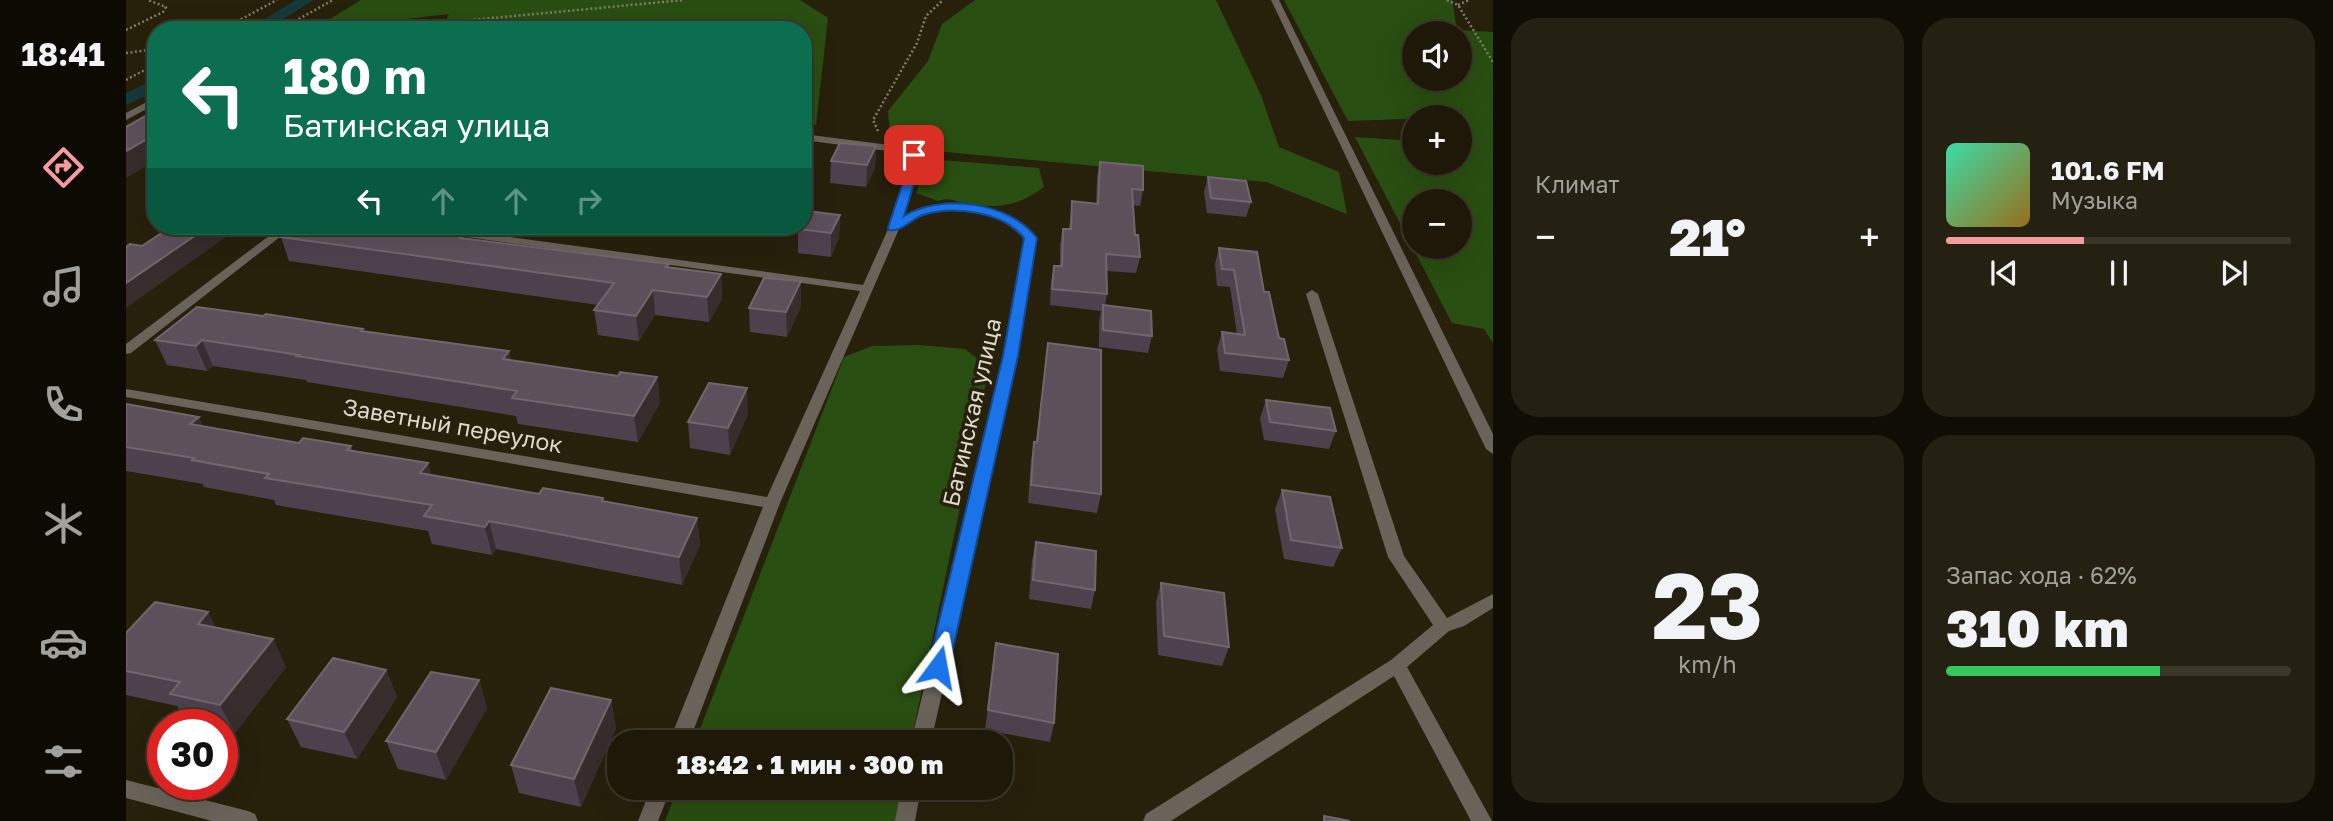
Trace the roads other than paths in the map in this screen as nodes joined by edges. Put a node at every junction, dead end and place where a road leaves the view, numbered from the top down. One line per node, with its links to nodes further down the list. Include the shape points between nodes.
1 (1275, 0): 12 (street)
2 (147, 105): 3 (street)
3 (126, 117)
4 (812, 138): 5 (street, via 882,145 914,155 916,161)
5 (894, 228): 8 (street); 18 (street, Батинская улица, via 919,212 955,207 994,213 1023,228 1030,238 1011,356)
6 (277, 235): 10 (street)
7 (474, 235): 8 (street)
8 (868, 289): 13 (street)
9 (1312, 294): 15 (street, via 1396,557)
10 (126, 350)
11 (126, 393): 13 (street, Заветный переулок)
12 (1493, 449)
13 (772, 503): 17 (street)
14 (1493, 600): 15 (street)
15 (1443, 626): 16 (street)
16 (1397, 665): 25 (street); 26 (street)
17 (684, 730)
18 (924, 730)
19 (126, 789): 22 (street)
20 (656, 800): 23 (street)
21 (909, 800): 24 (street)
22 (248, 821)
23 (648, 821)
24 (905, 821)
25 (1153, 821)
26 (1482, 821)

